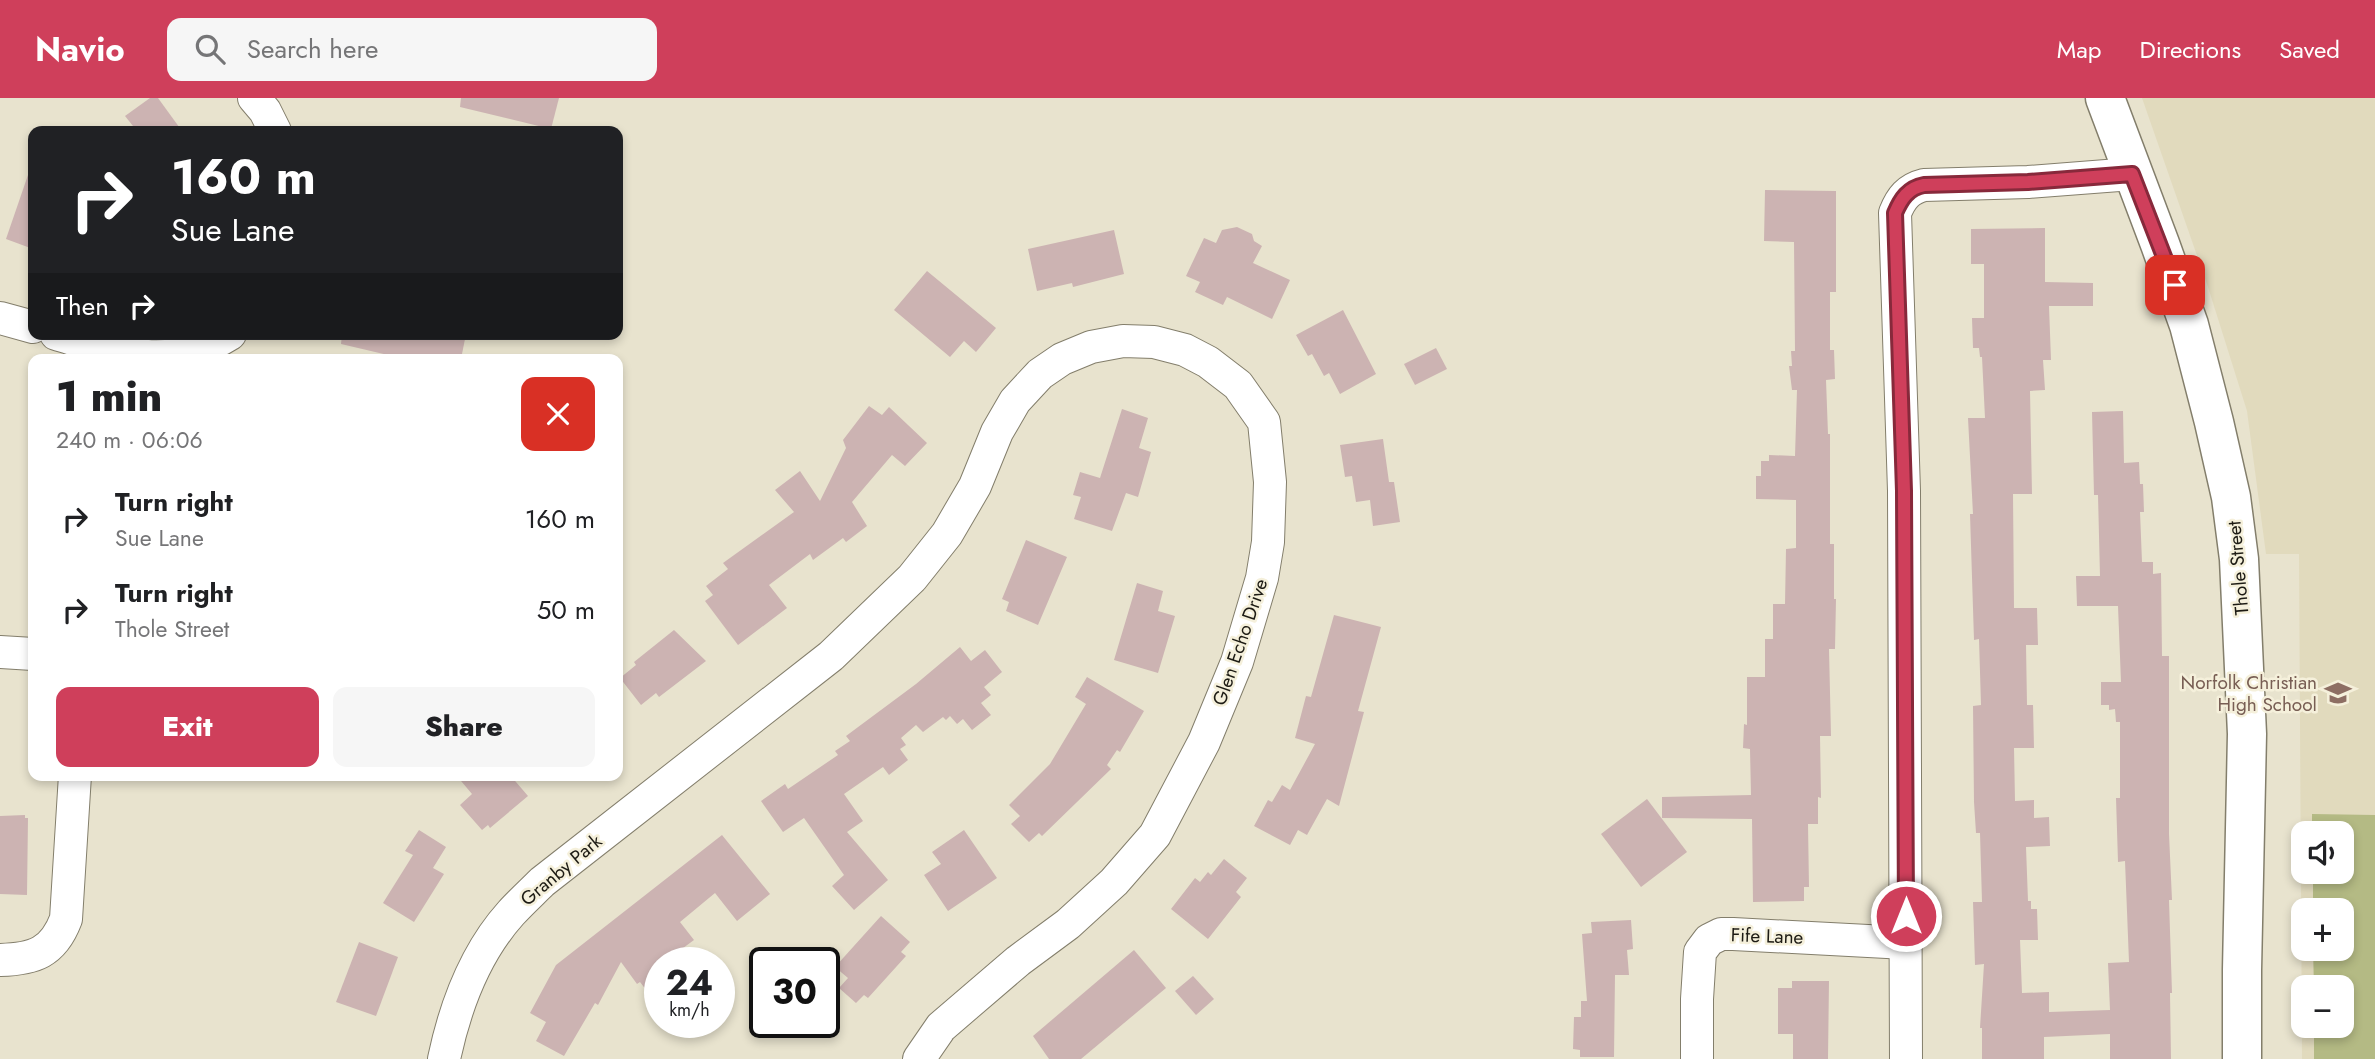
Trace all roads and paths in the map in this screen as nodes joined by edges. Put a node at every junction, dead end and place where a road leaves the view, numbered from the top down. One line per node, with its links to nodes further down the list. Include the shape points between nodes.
1 (254, 98): 3 (street)
2 (2105, 98): 4 (street, Thole Street)
3 (272, 126)
4 (2132, 174): 15 (street, via 1924,185 1901,199 1895,213 1904,491); 21 (street, Thole Street, via 2189,325 2231,497 2239,559 2248,734)
5 (0, 318): 6 (street)
6 (28, 326)
7 (76, 340): 9 (street)
8 (220, 340): 10 (street)
9 (121, 354)
10 (182, 354)
11 (0, 652): 12 (street)
12 (28, 654)
13 (673, 780): 17 (street, Granby Park, via 542,882 510,914 484,950 463,992); 18 (street, Glen Echo Drive, via 831,656 912,578 947,534 975,486 996,432 1015,401 1040,374 1091,347 1122,341 1154,342 1208,362 1238,386 1264,422 1270,482 1268,542 1237,662 1204,742 1155,835 1114,882 941,1027)
14 (75, 781): 16 (street, via 66,919 61,933 33,957)
15 (1906, 943): 19 (street, Fife Lane, via 1732,934 1709,940 1700,952); 20 (street)
16 (0, 960)
17 (444, 1059)
18 (919, 1059)
19 (1697, 1059)
20 (1906, 1059)
21 (2242, 1059)

